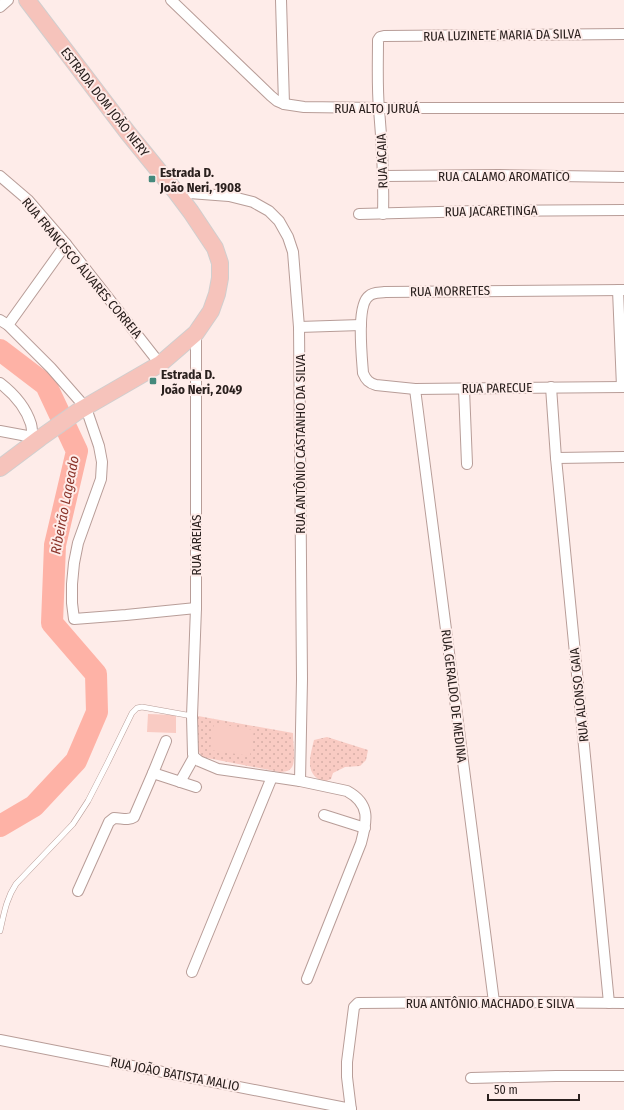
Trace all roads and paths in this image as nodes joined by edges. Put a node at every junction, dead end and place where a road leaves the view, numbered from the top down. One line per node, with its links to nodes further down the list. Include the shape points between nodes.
1 (8, 0): 5 (street)
2 (27, 0): 14 (main road, ESTRADA DOM JOÃO NERY)
3 (171, 0): 8 (street, RUA ALTO JURUÁ, via 271,96)
4 (281, 0): 8 (street)
5 (0, 7)
6 (624, 34): 7 (street, RUA LUZINETE MARIA DA SILVA)
7 (380, 37): 9 (street, RUA ACAIA)
8 (284, 104): 9 (street, RUA ALTO JURUÁ, via 304,107)
9 (379, 108): 10 (street, RUA ALTO JURUÁ); 12 (street, RUA ACAIA)
10 (624, 108)
11 (0, 176): 18 (street, RUA FRANCISCO ÁLVARES CORREIA, via 28,200)
12 (384, 176): 13 (street, RUA CALAMO AROMATICO); 17 (street, RUA ACAIA)
13 (624, 177)
14 (176, 192): 22 (street, RUA ANTÔNIO CASTANHO DA SILVA, via 229,196 253,202 269,211 279,221 293,252); 23 (main road, ESTRADA DOM JOÃO NERY, via 216,248 220,263 217,294 211,311)
15 (624, 210): 17 (street, RUA JACARETINGA, via 478,210)
16 (359, 214): 17 (street, RUA JACARETINGA)
17 (383, 214)
18 (66, 244): 20 (street); 24 (street, RUA FRANCISCO ÁLVARES CORREIA)
19 (621, 290): 21 (street, RUA MORRETES, via 375,293 365,300); 28 (street)
20 (4, 322): 31 (street, via 52,368)
21 (361, 325): 22 (street); 26 (street, RUA MORRETES, via 363,373)
22 (299, 326): 44 (street, RUA ANTÔNIO CASTANHO DA SILVA, via 302,671)
23 (196, 333): 24 (main road, ESTRADA DOM JOÃO NERY); 38 (street, RUA AREIAS)
24 (160, 364): 31 (main road, ESTRADA DOM JOÃO NERY)
25 (0, 383): 33 (street, via 19,402)
26 (370, 383): 30 (street, RUA PARECUE)
27 (551, 387): 28 (street, RUA PARECUE); 29 (street, RUA PARECUE); 35 (street, RUA ALONSO GAIA)
28 (623, 387)
29 (464, 389): 30 (street, RUA PARECUE); 36 (street)
30 (415, 390): 53 (street, RUA GERALDO DE MEDINA)
31 (82, 410): 33 (main road, ESTRADA DOM JOÃO NERY); 38 (street, via 99,446 102,479 78,543 72,584 74,619)
32 (0, 431): 33 (street)
33 (40, 436): 37 (main road, ESTRADA DOM JOÃO NERY)
34 (624, 457): 35 (street)
35 (556, 458): 54 (street, RUA ALONSO GAIA)
36 (467, 464)
37 (0, 468)
38 (196, 608): 39 (street, RUA AREIAS)
39 (192, 716): 41 (street, RUA AREIAS); 50 (lane, via 142,707 134,710 88,801 73,824 10,893)
40 (166, 741): 42 (street)
41 (194, 757): 43 (street, via 218,769); 45 (street)
42 (153, 773): 45 (street); 49 (street, via 134,817 126,820 114,818 109,822)
43 (272, 777): 44 (street); 51 (street)
44 (300, 781): 48 (street, via 347,791 354,795 364,808)
45 (180, 782): 46 (street)
46 (196, 787)
47 (324, 815): 48 (street)
48 (365, 828): 52 (street)
49 (78, 891)
50 (0, 931)
51 (192, 972)
52 (307, 979)
53 (494, 1002): 54 (street, RUA ANTÔNIO MACHADO E SILVA); 59 (street, RUA ANTÔNIO MACHADO E SILVA, via 356,1004 347,1062)
54 (609, 1003): 55 (street, RUA ANTÔNIO MACHADO E SILVA)
55 (624, 1003)
56 (0, 1040): 59 (street, RUA JOÃO BATISTA MALIO)
57 (624, 1076): 58 (street)
58 (471, 1078)
59 (351, 1110)

